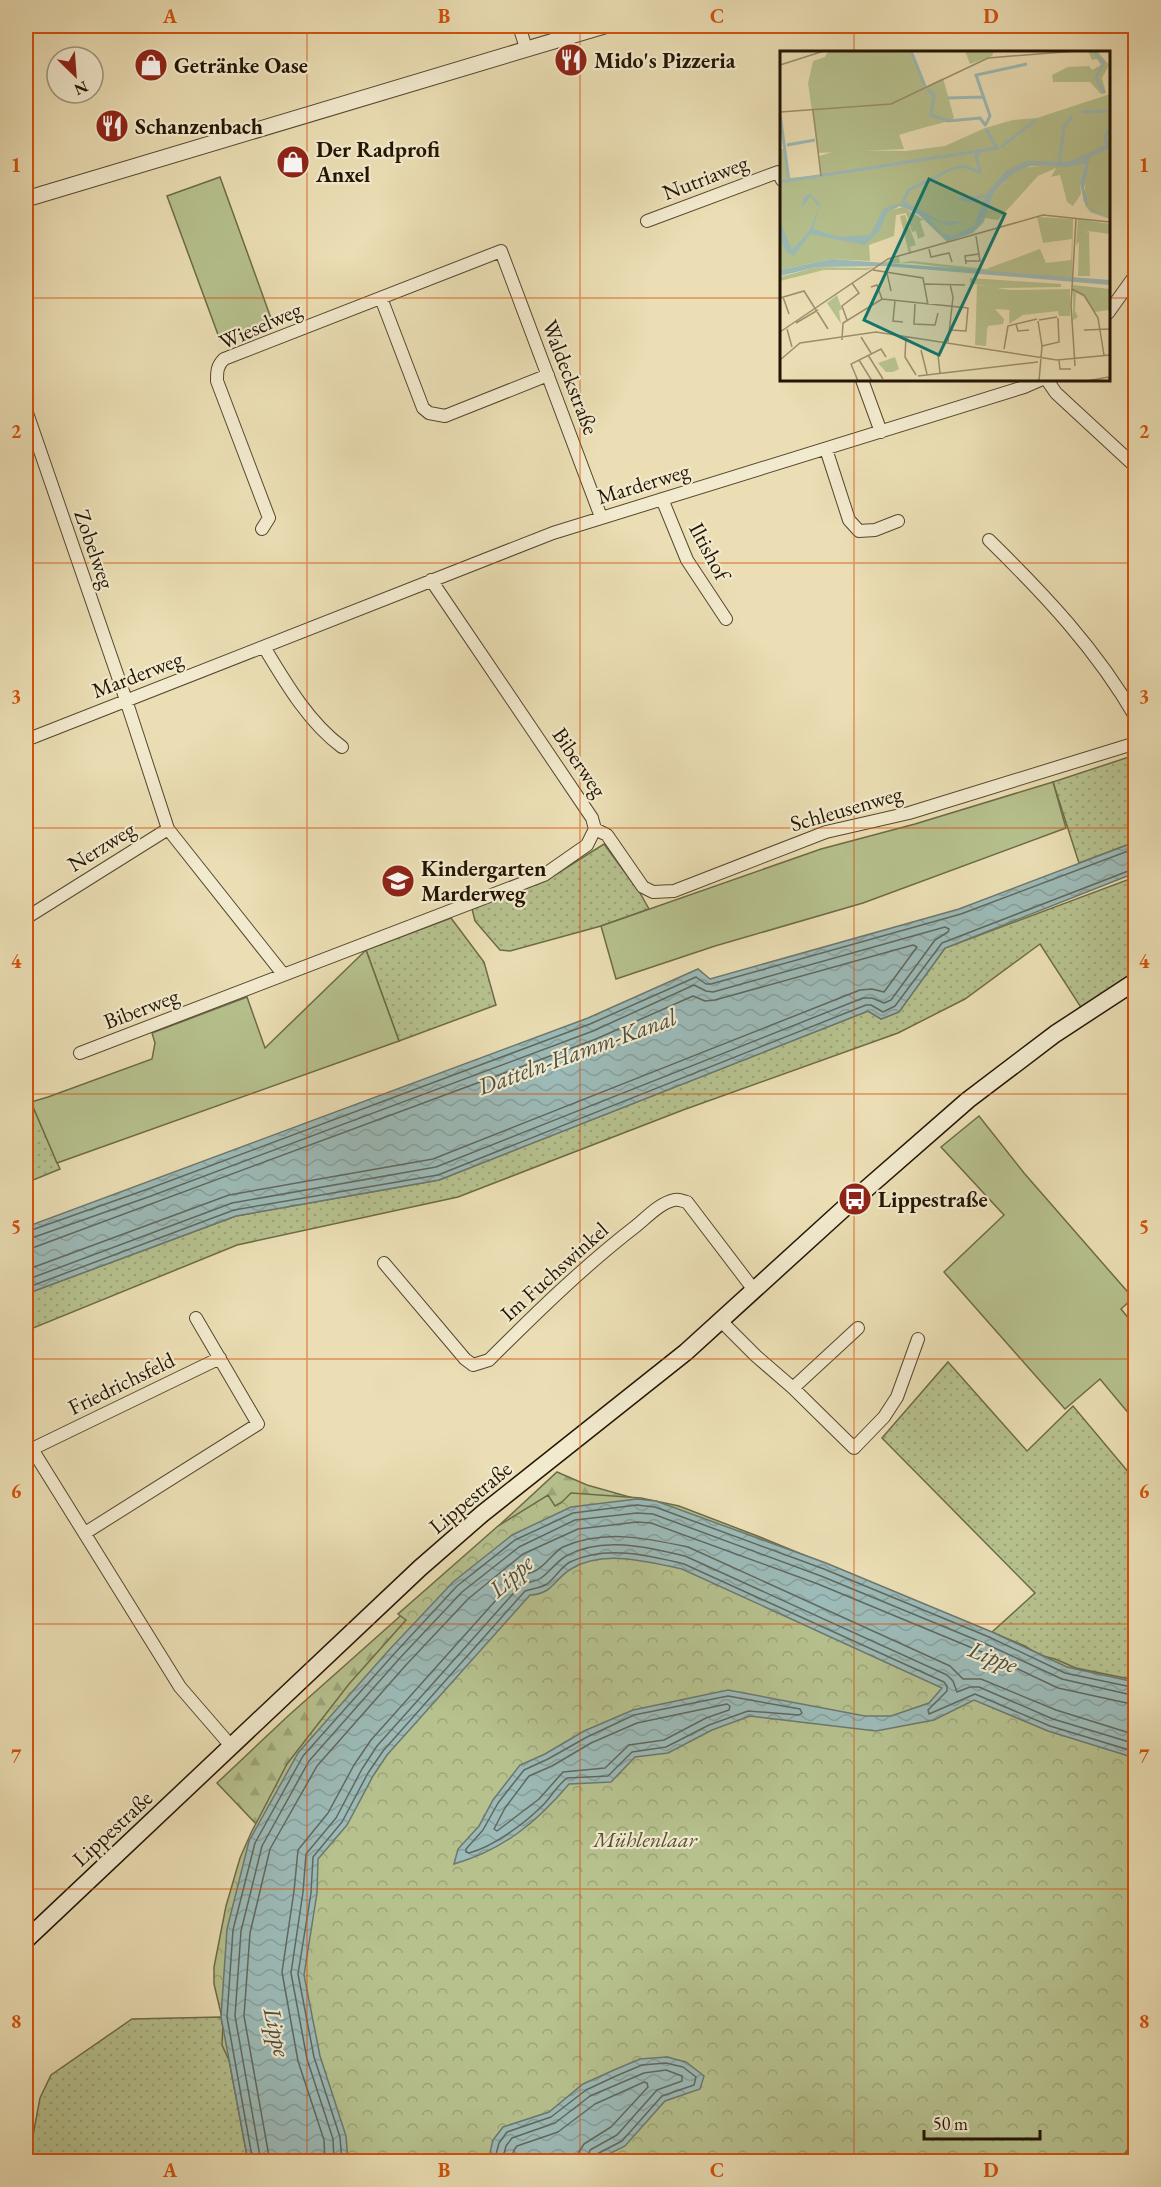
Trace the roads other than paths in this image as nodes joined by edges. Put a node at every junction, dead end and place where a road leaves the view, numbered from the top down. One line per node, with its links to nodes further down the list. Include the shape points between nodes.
1 (519, 26): 3 (street)
2 (604, 26): 3 (street)
3 (526, 48): 5 (street)
4 (780, 176): 6 (street, Nutriaweg)
5 (26, 199)
6 (647, 221)
7 (501, 251): 9 (street, Wieselweg); 11 (street, Waldeckstraße)
8 (1136, 274): 10 (street)
9 (381, 298): 11 (street, via 423,408 429,413 445,416); 22 (street, Wieselweg, via 224,359 218,368 217,381 270,518)
10 (1110, 310)
11 (548, 375): 20 (street, Waldeckstraße)
12 (862, 381): 16 (street)
13 (1038, 381): 16 (street, Marderweg)
14 (1048, 381): 18 (street)
15 (26, 410): 27 (street, Zobelweg)
16 (880, 432): 17 (street, Marderweg)
17 (826, 449): 19 (street, Marderweg); 21 (street, via 849,520 859,531 875,530)
18 (1136, 467)
19 (662, 499): 20 (street, Marderweg); 25 (street, Iltishof, via 687,560)
20 (602, 517): 24 (street, Marderweg)
21 (898, 521)
22 (262, 529)
23 (989, 540): 28 (street, via 1077,633)
24 (431, 580): 26 (street, Marderweg); 33 (street, Biberweg)
25 (726, 619)
26 (264, 647): 27 (street, Marderweg); 31 (street, via 282,678 326,735)
27 (126, 700): 29 (street, Marderweg); 32 (street)
28 (1136, 718)
29 (26, 740)
30 (1136, 743): 33 (street, Schleusenweg, via 909,813 826,832 674,891 653,892 643,887 607,835)
31 (342, 747)
32 (168, 829): 34 (street, Nerzweg); 35 (street)
33 (596, 829): 35 (street, Biberweg, via 587,845 544,875)
34 (26, 918)
35 (283, 974): 37 (street, Biberweg)
36 (1136, 981): 39 (main road, Lippestraße, via 1063,1028 968,1100)
37 (80, 1053)
38 (384, 1263): 39 (street, Im Fuchswinkel, via 473,1365 489,1360 581,1270 672,1200 687,1202)
39 (754, 1290): 41 (main road, Lippestraße)
40 (196, 1318): 44 (street)
41 (721, 1321): 45 (street); 47 (main road, Lippestraße, via 482,1514)
42 (858, 1328): 45 (street)
43 (918, 1339): 45 (street, via 897,1397 854,1448)
44 (220, 1358): 46 (street, via 258,1424); 46 (street, Friedrichsfeld, via 32,1449)
45 (792, 1388)
46 (85, 1533): 47 (street, Friedrichsfeld, via 180,1686)
47 (231, 1746): 48 (main road, Lippestraße)
48 (26, 1940)

